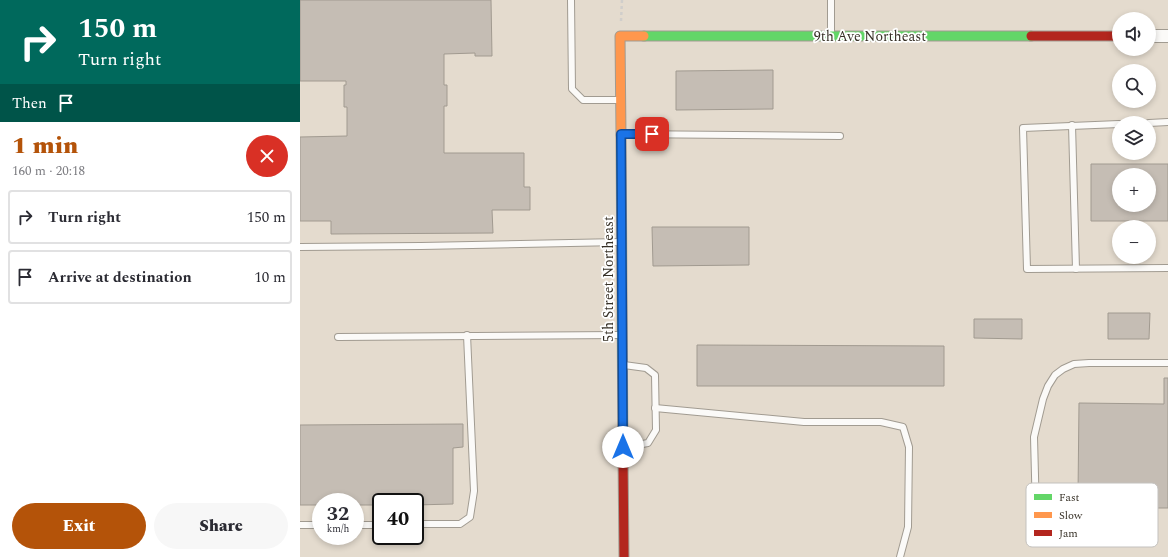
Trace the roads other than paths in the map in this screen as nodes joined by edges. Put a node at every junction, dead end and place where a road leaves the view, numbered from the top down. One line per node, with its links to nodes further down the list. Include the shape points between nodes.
1 (571, 0): 8 (lane, via 572,89 582,100)
2 (831, 0): 4 (lane)
3 (620, 36): 4 (street, 9th Ave Northeast); 8 (street, 5th Street Northeast)
4 (831, 36): 5 (street, 9th Ave Northeast)
5 (1112, 36)
6 (1156, 36): 7 (street)
7 (1168, 36)
8 (621, 100): 13 (street, 5th Street Northeast)
9 (1168, 122): 10 (lane)
10 (1156, 123)
11 (1112, 124): 12 (lane)
12 (1072, 125): 18 (lane); 18 (lane, via 1023,128 1027,269)
13 (621, 134): 14 (lane); 15 (street, 5th Street Northeast)
14 (840, 136)
15 (622, 242): 16 (lane); 20 (street, 5th Street Northeast)
16 (300, 247)
17 (1168, 268): 18 (lane)
18 (1076, 269)
19 (467, 335): 20 (lane); 21 (lane); 27 (lane, via 474,491 470,517 460,524)
20 (622, 335): 23 (street, 5th Street Northeast)
21 (338, 337)
22 (1168, 363): 26 (lane, via 1074,364 1055,375 1043,398 1034,437)
23 (622, 365): 24 (lane, via 646,368 654,375); 25 (street, 5th Street Northeast)
24 (656, 408): 25 (lane, via 656,430 648,443); 31 (lane, via 804,422 881,422 903,427 909,447 908,526)
25 (623, 447): 30 (street, 5th Street Northeast)
26 (1035, 483)
27 (424, 524)
28 (300, 525): 29 (lane)
29 (312, 525)
30 (624, 557)
31 (900, 557)

